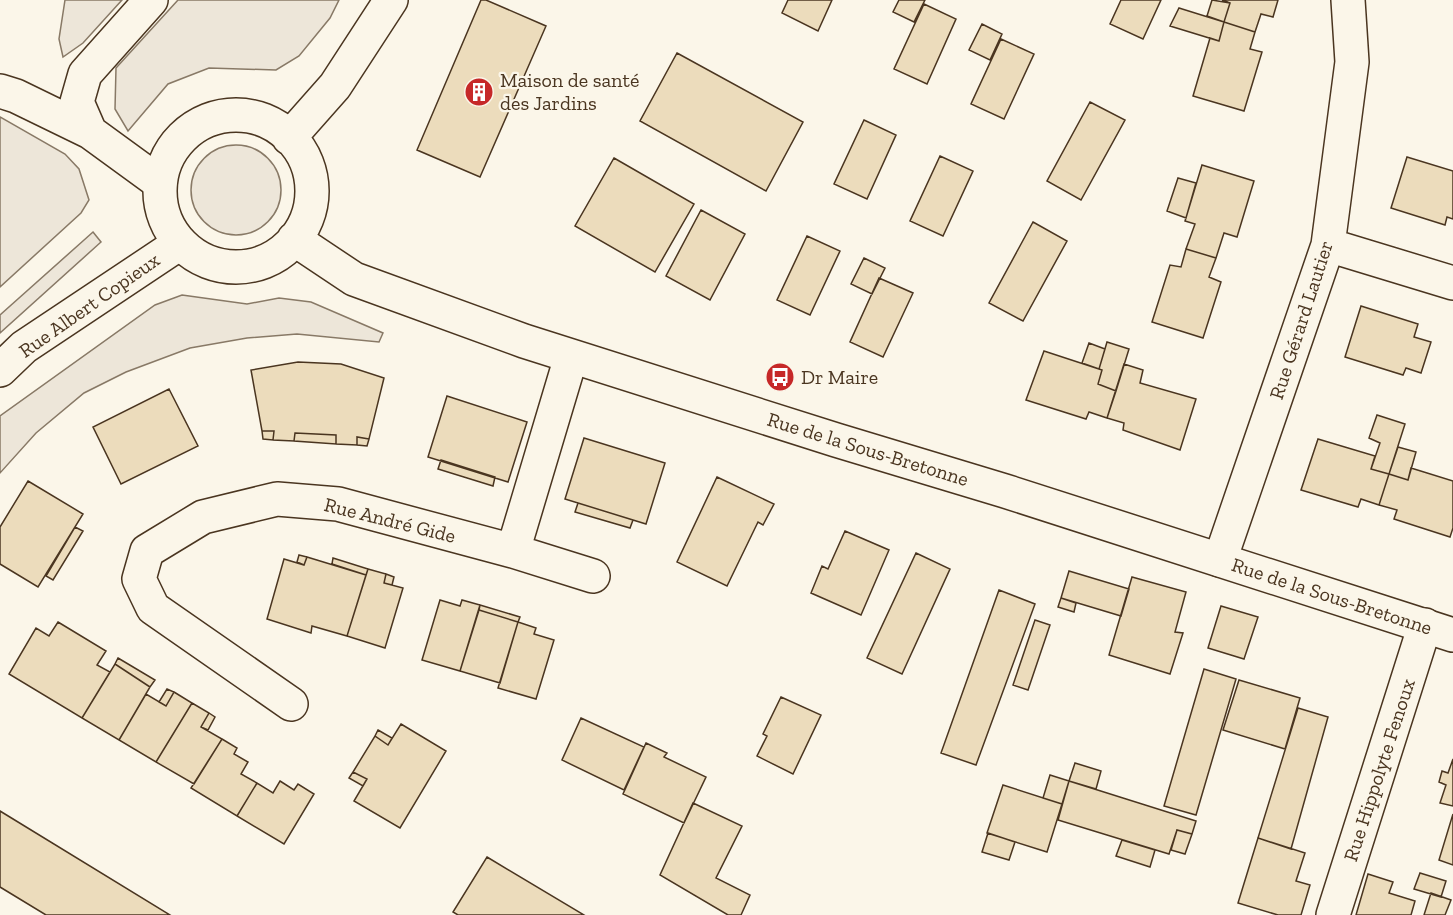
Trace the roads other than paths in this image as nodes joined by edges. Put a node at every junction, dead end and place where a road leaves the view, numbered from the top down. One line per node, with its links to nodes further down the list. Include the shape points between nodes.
1 (151, 0): 5 (street, via 86,74 77,102)
2 (391, 0): 6 (street, via 335,86)
3 (1348, 0): 10 (street, Rue Gérard Lautier, via 1352,62)
4 (0, 91): 5 (street)
5 (90, 132): 7 (street)
6 (289, 138): 7 (street, via 255,118 221,116 199,124 180,140 166,159); 8 (street, via 307,164 311,183 305,223)
7 (160, 183): 9 (street, via 167,225)
8 (294, 239): 9 (street, via 269,259 238,267 216,265); 12 (street, Rue de la Sous-Bretonne, via 354,279)
9 (180, 243): 13 (street, Rue Albert Copieux, via 24,346)
10 (1328, 245): 11 (street); 15 (street, Rue Gérard Lautier)
11 (1453, 283)
12 (571, 357): 14 (street); 15 (street, Rue de la Sous-Bretonne)
13 (0, 370)
14 (513, 551): 16 (street, Rue André Gide); 18 (street, Rue André Gide, via 338,504 277,499 203,517 147,551 139,579 153,608)
15 (1220, 560): 17 (street, Rue de la Sous-Bretonne)
16 (592, 576)
17 (1439, 630): 19 (street, Rue Hippolyte Fenoux)
18 (291, 704)
19 (1333, 915)

